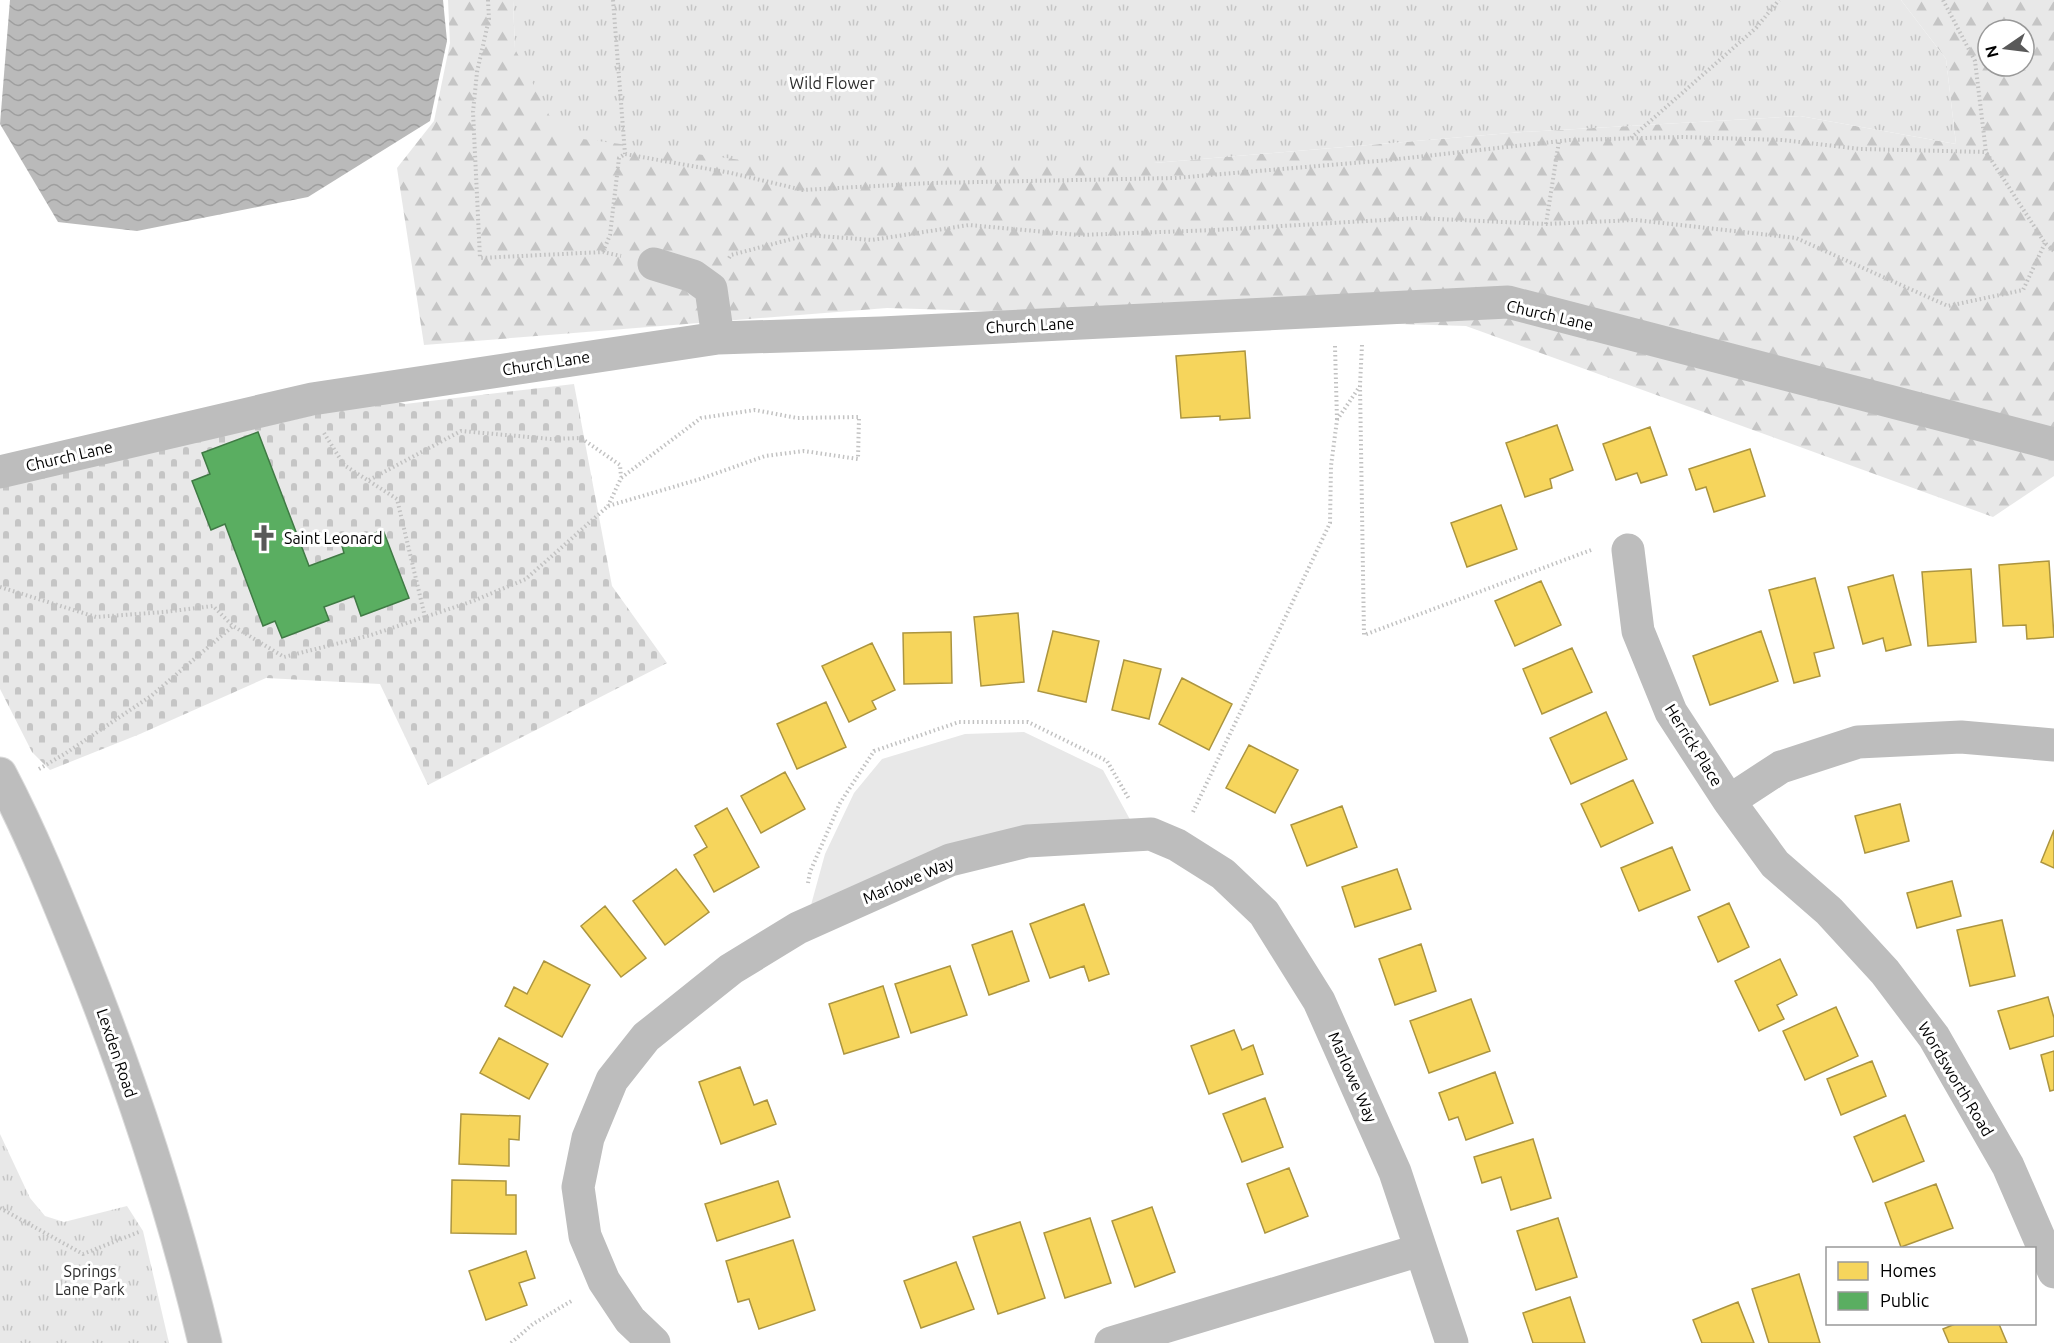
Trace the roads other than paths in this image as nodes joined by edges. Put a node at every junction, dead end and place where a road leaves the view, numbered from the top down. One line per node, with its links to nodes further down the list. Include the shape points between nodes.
1 (654, 264): 2 (street, via 693,276 711,289)
2 (718, 338): 3 (street, Church Lane, via 1508,302); 4 (street, Church Lane, via 312,399)
3 (2054, 444)
4 (0, 472)
5 (1628, 550): 8 (street, Herrick Place, via 1638,631 1658,682 1671,712)
6 (2054, 745): 8 (street, via 1961,737 1858,742 1781,767)
7 (3, 781): 11 (street, Lexden Road, via 49,877 114,1040 162,1187)
8 (1729, 801): 10 (street, Wordsworth Road, via 1775,864 1829,912 1885,972 1934,1037 2007,1166)
9 (1420, 1250): 12 (street, Marlowe Way, via 1395,1172 1319,1001 1264,913 1223,874 1164,840 1027,841 950,860 798,928 731,969 646,1037 612,1080 588,1138 578,1187 585,1236 604,1281 630,1320); 13 (street); 14 (street, Marlowe Way)
10 (2054, 1272)
11 (205, 1343)
12 (654, 1343)
13 (1111, 1343)
14 (1452, 1343)

